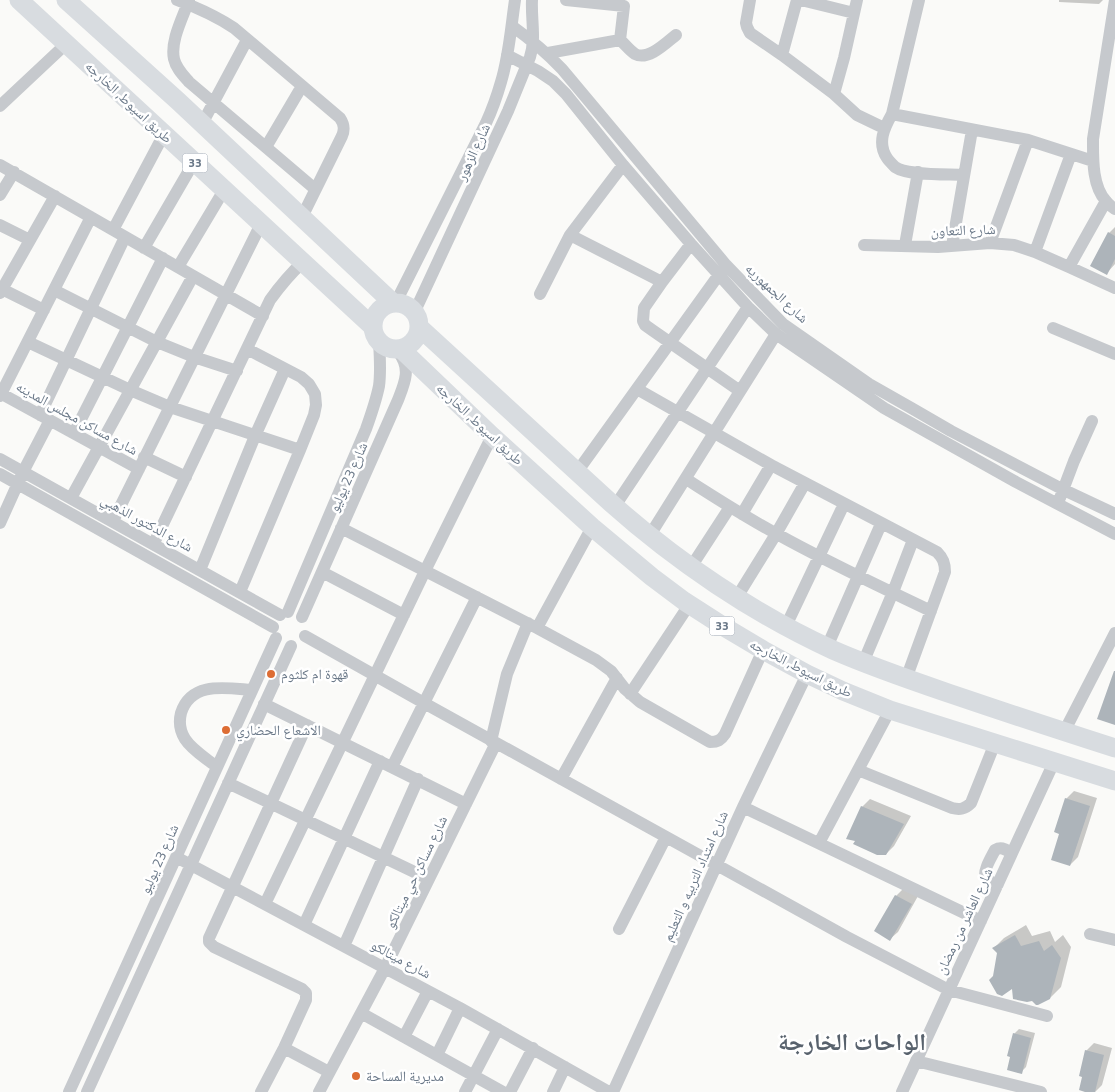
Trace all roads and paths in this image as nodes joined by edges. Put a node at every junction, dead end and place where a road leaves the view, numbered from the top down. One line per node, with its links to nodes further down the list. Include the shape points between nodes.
1 (19, 0): 19 (highway, طريق اسيوط, الخارجه / 33)
2 (66, 0): 29 (highway, 33)
3 (515, 0): 14 (street, شارع الزهور)
4 (532, 0): 18 (street, شارع الزهور)
5 (566, 0): 17 (street, via 624,6)
6 (750, 0): 22 (street, via 748,30)
7 (797, 0): 22 (street)
8 (801, 0): 12 (street)
9 (919, 0): 28 (street)
10 (1115, 0): 13 (street)
11 (184, 1): 16 (street, via 220,19); 26 (street, via 175,38 174,60 189,82)
12 (855, 6): 25 (street)
13 (1113, 22): 36 (street)
14 (512, 26): 18 (street, شارع الجمهوريه); 21 (street, شارع الزهور)
15 (676, 35): 17 (street, via 651,54 642,56 633,53)
16 (247, 40): 24 (street); 26 (street)
17 (620, 40): 20 (street)
18 (533, 41): 20 (street, شارع الجمهوريه); 23 (street, شارع الزهور)
19 (66, 44): 27 (street); 32 (highway, طريق اسيوط, الخارجه / 33)
20 (548, 54): 67 (street, شارع الجمهوريه, via 595,108)
21 (506, 55): 23 (street, شارع الجمهوريه); 75 (street, شارع الزهور, via 502,80 486,124)
22 (782, 55): 25 (street)
23 (527, 65): 39 (street, شارع الجمهوريه, via 553,81 566,94); 80 (street, شارع الزهور)
24 (302, 86): 34 (street); 43 (street, via 340,118 344,127)
25 (834, 94): 30 (street, via 857,115)
26 (214, 103): 29 (street); 34 (street)
27 (0, 106)
28 (892, 114): 30 (street); 31 (street)
29 (202, 124): 49 (highway, 33)
30 (884, 128): 41 (street, via 882,145 890,162 896,168)
31 (972, 130): 33 (street); 42 (street)
32 (164, 134): 37 (highway, طريق اسيوط, الخارجه / 33); 52 (street)
33 (1028, 140): 35 (street); 56 (street)
34 (266, 147): 43 (street)
35 (1071, 154): 36 (street); 62 (street)
36 (1092, 161): 47 (street, via 1100,192)
37 (194, 162): 44 (highway, طريق اسيوط, الخارجه / 33); 61 (street)
38 (0, 165): 40 (street)
39 (623, 165): 53 (street); 57 (street, شارع الجمهوريه)
40 (14, 172): 45 (street); 46 (street)
41 (918, 172): 42 (street); 59 (street)
42 (964, 175): 60 (street)
43 (315, 189): 49 (street)
44 (224, 190): 50 (highway, طريق اسيوط, الخارجه / 33); 65 (street)
45 (0, 195)
46 (55, 196): 48 (street); 55 (street)
47 (1110, 205): 66 (street)
48 (91, 217): 52 (street); 71 (street)
49 (302, 217): 75 (highway, 33)
50 (261, 224): 64 (highway, طريق اسيوط, الخارجه / 33); 73 (street)
51 (0, 225): 55 (street)
52 (113, 230): 54 (street)
53 (570, 235): 69 (street); 74 (street)
54 (125, 237): 61 (street); 77 (street)
55 (30, 240): 72 (street)
56 (990, 243): 60 (street, شارع التعاون); 62 (street, شارع التعاون, via 1014,245)
57 (691, 244): 67 (street, شارع الجمهوريه); 69 (street)
58 (864, 245): 59 (street, شارع التعاون)
59 (905, 245): 60 (street, شارع التعاون)
60 (952, 246)
61 (144, 248): 63 (street)
62 (1035, 252): 66 (street, شارع التعاون)
63 (163, 258): 65 (street); 81 (street)
64 (303, 262): 79 (street, via 279,287); 86 (highway, طريق اسيوط, الخارجه / 33)
65 (178, 267): 68 (street)
66 (1069, 267): 70 (street, شارع التعاون)
67 (722, 270): 76 (street, شارع الجمهوريه); 87 (street); 93 (street, شارع الجمهوريه)
68 (193, 276): 73 (street); 85 (street)
69 (662, 282): 87 (street, via 644,308 643,318 645,325)
70 (1115, 288)
71 (54, 290): 77 (street); 78 (street)
72 (1, 291): 78 (street)
73 (226, 294): 79 (street); 90 (street)
74 (540, 294)
75 (394, 302): 80 (highway, via 410,306); 86 (highway, via 380,308 373,319)
76 (748, 307): 83 (street, شارع الجمهوريه); 94 (street)
77 (91, 308): 81 (street); 91 (street)
78 (44, 310): 84 (street)
79 (263, 316): 88 (street)
80 (417, 319): 86 (highway, via 418,334 408,346); 117 (highway, 33)
81 (128, 327): 85 (street); 96 (street)
82 (1053, 328): 89 (street)
83 (776, 334): 93 (street, شارع الجمهوريه); 99 (street)
84 (28, 342): 91 (street); 100 (street)
85 (157, 342): 90 (street); 98 (street)
86 (387, 342): 110 (highway, طريق اسيوط, الخارجه / 33); 135 (street, شارع 23 يوليو, via 404,360 404,384); 153 (street, شارع 23 يوليو, via 374,408)
87 (670, 343): 94 (street); 97 (street)
88 (247, 349): 92 (street); 95 (street)
89 (1115, 354)
90 (194, 356): 95 (street); 101 (street)
91 (66, 360): 96 (street); 103 (street)
92 (285, 368): 109 (street); 113 (street, via 305,380 314,394 314,416)
93 (835, 368): 106 (street, شارع الجمهوريه); 111 (street, شارع الجمهوريه, via 884,408)
94 (707, 369): 99 (street); 102 (street)
95 (237, 371): 104 (street)
96 (102, 376): 98 (street); 107 (street)
97 (637, 389): 102 (street); 117 (street)
98 (130, 390): 101 (street); 112 (street)
99 (740, 392): 108 (street)
100 (0, 395): 103 (street, شارع مساكن مجلس المدينه)
101 (170, 407): 104 (street); 115 (street)
102 (678, 413): 108 (street); 127 (street)
103 (45, 418): 107 (street, شارع مساكن مجلس المدينه); 120 (street)
104 (212, 421): 109 (street); 119 (street)
105 (1092, 421): 123 (street)
106 (951, 431): 111 (street); 123 (street, شارع الجمهوريه)
107 (74, 433): 112 (street, شارع مساكن مجلس المدينه)
108 (714, 433): 116 (street); 121 (street)
109 (255, 436): 113 (street); 143 (street)
110 (492, 436): 134 (highway, طريق اسيوط, الخارجه / 33); 144 (street)
111 (944, 443): 126 (street, شارع الجمهوريه)
112 (99, 447): 115 (street, شارع مساكن مجلس المدينه); 124 (street)
113 (300, 450): 147 (street)
114 (0, 458): 120 (street, شارع الدكتور الذهبي)
115 (142, 463): 119 (street, شارع مساكن مجلس المدينه); 131 (street)
116 (771, 465): 122 (street); 129 (street)
117 (577, 472): 127 (highway, 33)
118 (0, 474): 120 (street, شارع الدكتور الذهبي)
119 (186, 477): 140 (street)
120 (20, 478): 124 (street, شارع الدكتور الذهبي); 132 (street); 158 (street, شارع الدكتور الذهبي)
121 (686, 478): 128 (street); 138 (street)
122 (805, 483): 125 (street); 136 (street)
123 (1064, 490): 126 (street); 130 (street, شارع الجمهوريه)
124 (71, 498): 131 (street, شارع الدكتور الذهبي)
125 (844, 504): 133 (street); 141 (street)
126 (1057, 504): 137 (street, شارع الجمهوريه)
127 (615, 506): 138 (highway, 33)
128 (730, 507): 129 (street); 142 (street)
129 (742, 514): 136 (street)
130 (1115, 514)
131 (113, 521): 140 (street, شارع الدكتور الذهبي)
132 (0, 523)
133 (881, 524): 139 (street); 146 (street)
134 (592, 527): 151 (highway, طريق اسيوط, الخارجه / 33); 156 (street, شارع مساكن حي ميتالكو)
135 (341, 528): 144 (street); 145 (street, شارع 23 يوليو)
136 (776, 534): 141 (street); 150 (street)
137 (1115, 534)
138 (650, 535): 142 (highway, 33)
139 (913, 540): 148 (street); 152 (street, via 937,552 945,564)
140 (154, 543): 143 (street, شارع الدكتور الذهبي)
141 (820, 557): 146 (street); 157 (street)
142 (691, 566): 150 (highway, 33)
143 (200, 570): 147 (street, شارع الدكتور الذهبي)
144 (425, 571): 149 (street); 154 (street)
145 (322, 572): 154 (street); 155 (street, شارع 23 يوليو)
146 (859, 576): 148 (street); 162 (street)
147 (240, 592): 153 (street, شارع الدكتور الذهبي)
148 (893, 592): 152 (street); 164 (street)
149 (477, 597): 156 (street); 171 (street)
150 (737, 597): 157 (highway, 33)
151 (689, 605): 163 (highway, طريق اسيوط, الخارجه / 33); 170 (street)
152 (931, 611): 168 (street)
153 (284, 613): 155 (street); 158 (street, via 275,620)
154 (404, 615): 166 (street)
155 (302, 617): 160 (street, via 306,626)
156 (532, 626): 167 (street, via 596,660); 176 (street, شارع مساكن حي ميتالكو, via 507,674)
157 (786, 626): 162 (highway, 33)
158 (274, 633): 161 (street, via 280,643); 169 (street, شارع 23 يوليو)
159 (1115, 633): 175 (street)
160 (305, 636): 161 (street); 166 (street)
161 (291, 646): 172 (street)
162 (827, 647): 164 (highway, 33)
163 (763, 650): 165 (highway, طريق اسيوط, الخارجه / 33); 170 (street, via 725,734 716,742 705,740)
164 (863, 663): 168 (highway, 33)
165 (807, 674): 173 (highway, طريق اسيوط, الخارجه / 33); 191 (street, شارع امتداد التربيه و التعليم)
166 (375, 675): 171 (street); 177 (street)
167 (617, 678): 170 (street); 185 (street)
168 (906, 679): 175 (highway, 33)
169 (251, 690): 182 (street, شارع 23 يوليو); 182 (street, via 209,688 198,692 183,707 180,718 185,739)
170 (630, 694)
171 (424, 703): 176 (street); 183 (street)
172 (264, 704): 174 (street); 188 (street)
173 (890, 710): 178 (highway, طريق اسيوط, الخارجه / 33); 184 (street)
174 (307, 725): 177 (street); 189 (street)
175 (1064, 732): 179 (highway, 33)
176 (494, 742): 185 (street); 190 (street, شارع مساكن حي ميتالكو)
177 (343, 743): 180 (street); 192 (street)
178 (995, 744): 181 (highway, طريق اسيوط, الخارجه / 33); 184 (street, via 971,803 962,809 952,808)
179 (1115, 748)
180 (380, 761): 183 (street); 194 (street)
181 (1054, 762): 187 (highway, طريق اسيوط, الخارجه / 33); 203 (street, شارع العاشر من رمضان)
182 (217, 767): 196 (street, شارع 23 يوليو)
183 (392, 767): 186 (street)
184 (858, 770): 195 (street)
185 (561, 779): 193 (street)
186 (418, 780): 190 (street); 197 (street)
187 (1115, 781)
188 (228, 783): 189 (street); 198 (street)
189 (271, 804): 192 (street); 201 (street)
190 (466, 804): 200 (street, شارع مساكن حي ميتالكو)
191 (743, 807): 195 (street); 199 (street, شارع امتداد التربيه و التعليم)
192 (306, 820): 194 (street); 202 (street)
193 (666, 837): 199 (street); 205 (street)
194 (344, 839): 197 (street); 204 (street)
195 (819, 843): 203 (street)
196 (176, 857): 198 (street, شارع ميتالكو); 224 (street, شارع 23 يوليو)
197 (383, 858): 200 (street); 208 (street)
198 (191, 865): 201 (street, شارع ميتالكو); 225 (street)
199 (717, 865): 210 (street); 232 (street, شارع امتداد التربيه و التعليم)
200 (429, 879): 209 (street, شارع مساكن حي ميتالكو)
201 (233, 887): 202 (street, شارع ميتالكو); 217 (street, via 209,942 305,991 306,1000)
202 (265, 904): 204 (street, شارع ميتالكو)
203 (981, 921): 210 (street, شارع العاشر من رمضان)
204 (304, 925): 208 (street, شارع ميتالكو)
205 (619, 929)
206 (1090, 934): 207 (street)
207 (1115, 940)
208 (344, 946): 209 (street, شارع ميتالكو)
209 (384, 968): 211 (street, شارع ميتالكو); 213 (street, شارع مساكن حي ميتالكو)
210 (949, 990): 214 (street); 220 (street, شارع العاشر من رمضان)
211 (428, 991): 212 (street, شارع ميتالكو); 216 (street)
212 (460, 1008): 215 (street, شارع ميتالكو); 219 (street)
213 (361, 1013): 216 (street); 222 (street, شارع مساكن حي ميتالكو)
214 (1047, 1016)
215 (498, 1029): 218 (street, شارع ميتالكو); 223 (street)
216 (404, 1037): 219 (street)
217 (284, 1048): 222 (street); 226 (street)
218 (532, 1048): 221 (street, شارع ميتالكو); 230 (street)
219 (436, 1055): 223 (street)
220 (916, 1061): 233 (street, شارع العاشر من رمضان); 234 (street)
221 (565, 1067): 231 (street); 232 (street, شارع ميتالكو)
222 (329, 1072): 227 (street, شارع مساكن حي ميتالكو)
223 (474, 1076): 228 (street); 229 (street)
224 (69, 1092)
225 (87, 1092)
226 (261, 1092)
227 (319, 1092)
228 (465, 1092)
229 (503, 1092)
230 (510, 1092)
231 (553, 1092)
232 (611, 1092)
233 (902, 1092)
234 (1041, 1092)

